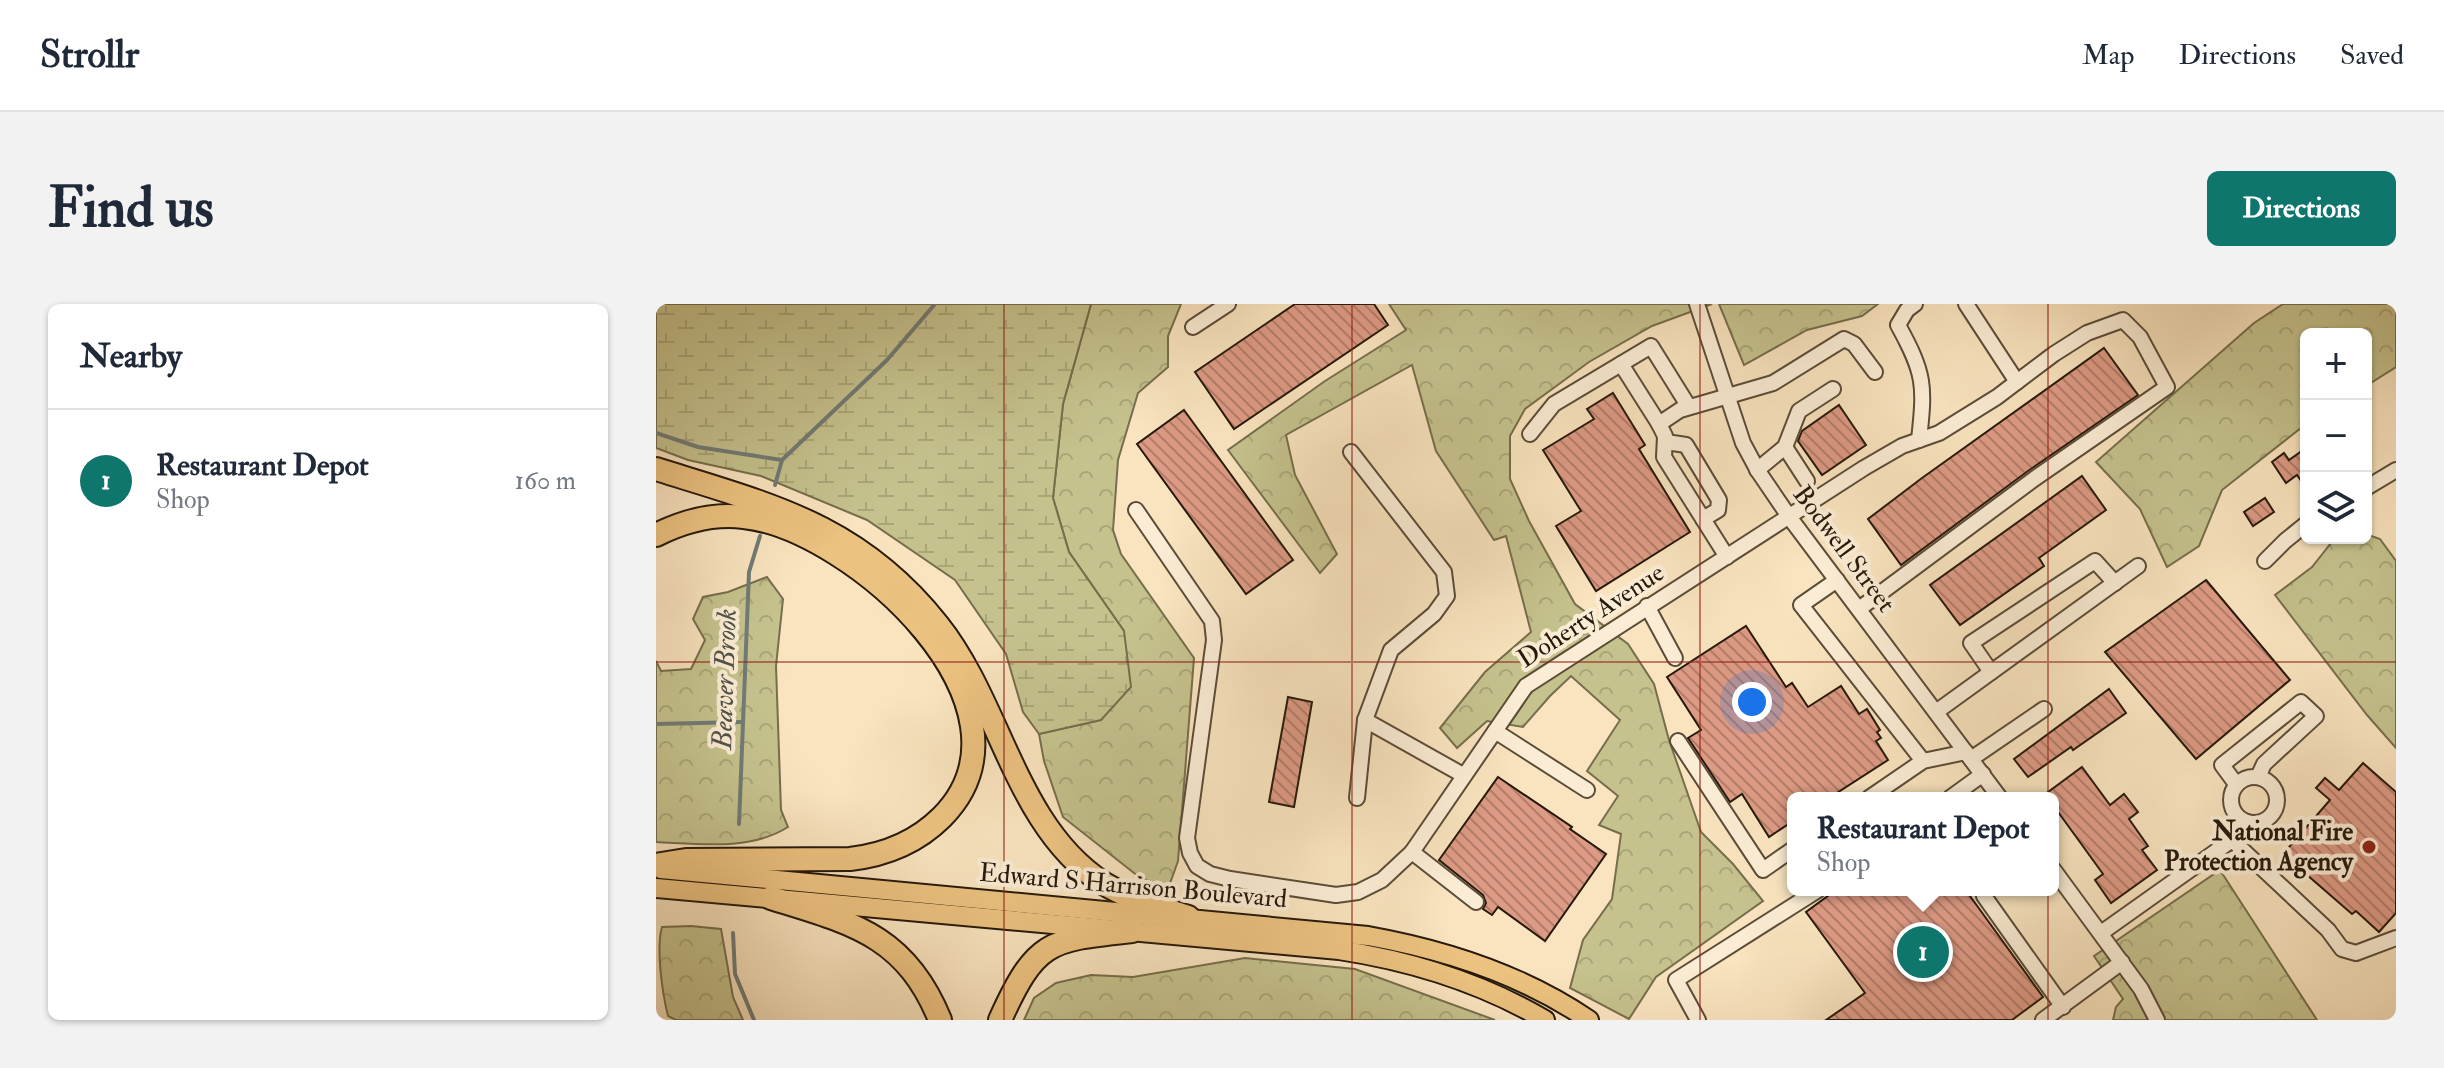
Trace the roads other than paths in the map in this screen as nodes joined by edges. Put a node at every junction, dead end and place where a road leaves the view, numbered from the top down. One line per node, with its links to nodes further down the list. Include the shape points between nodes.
1 (1228, 304): 5 (street)
2 (1697, 304): 10 (street, Bodwell Street)
3 (1915, 304): 14 (street, via 1898,325 1919,364 1924,395)
4 (1966, 304): 8 (street)
5 (1193, 327)
6 (1621, 364): 11 (street, via 1651,346); 12 (street); 13 (street, via 1554,404)
7 (1875, 372): 10 (street, via 1844,339 1773,383)
8 (2017, 382): 14 (street, Doherty Avenue, via 1939,433); 34 (street, Doherty Avenue, via 2087,333 2123,320 2140,337 2167,387)
9 (1833, 389): 16 (street, via 1799,411)
10 (1728, 398): 11 (street); 19 (street, Bodwell Street)
11 (1689, 407): 12 (street)
12 (1659, 424): 15 (street)
13 (1530, 434)
14 (1919, 440): 24 (street, Doherty Avenue)
15 (1666, 442): 25 (street, via 1664,457); 25 (street, via 1686,445 1719,500 1718,510)
16 (1785, 447): 19 (street); 21 (street)
17 (1351, 452): 39 (street, via 1444,572 1447,596 1391,650)
18 (656, 469): 64 (highway, via 794,513 888,573 937,623 960,656 1036,810 1061,846 1112,888)
19 (1757, 470): 24 (street, Bodwell Street)
20 (2396, 470): 22 (street)
21 (1807, 481)
22 (2372, 484)
23 (1136, 510): 55 (street, Doherty Avenue, via 1212,621 1214,640 1187,838 1197,866 1230,879 1336,895 1382,880)
24 (1790, 518): 28 (street, Doherty Avenue); 31 (street, Bodwell Street)
25 (1703, 519): 28 (street)
26 (2300, 529): 29 (street)
27 (656, 535): 57 (highway, via 689,521 745,517 795,531 843,558 890,595 933,644 960,686 974,734 971,766 954,804 926,832 894,849 850,859 686,860)
28 (1727, 557): 33 (street, Doherty Avenue)
29 (2265, 561)
30 (2138, 566): 32 (street)
31 (1837, 580): 34 (street, Bodwell Street); 43 (street, via 1801,605)
32 (2115, 583): 36 (street); 36 (street, via 2095,561 1971,643)
33 (1647, 606): 35 (street); 40 (street, Doherty Avenue, via 1526,686)
34 (1859, 609): 38 (street, Bodwell Street)
35 (1675, 658)
36 (1991, 672): 38 (street)
37 (2044, 709): 42 (street)
38 (1936, 712): 42 (street, Bodwell Street)
39 (1365, 720): 45 (street); 52 (street)
40 (1495, 731): 45 (street, Doherty Avenue); 48 (street)
41 (1678, 741): 56 (street, via 1763,870)
42 (1968, 756): 43 (street); 44 (street, Bodwell Street)
43 (1923, 761): 49 (street)
44 (1983, 774): 50 (street); 51 (street, Bodwell Street)
45 (1463, 775): 55 (street, Doherty Avenue)
46 (2258, 777): 47 (street); 47 (street, via 2264,764 2316,716 2301,702 2222,765); 53 (street, via 2275,791 2276,806 2262,822)
47 (2236, 784): 53 (street, via 2231,806)
48 (1587, 790)
49 (1878, 792)
50 (1958, 792)
51 (1996, 792)
52 (1357, 798)
53 (2247, 822): 54 (street)
54 (2232, 840): 66 (street); 67 (street, via 2342,949 2356,953)
55 (1412, 852): 63 (street)
56 (1787, 853)
57 (656, 867): 64 (main road, Edward S Harrison Boulevard)
58 (2059, 877): 66 (street)
59 (656, 888): 62 (main road, Edward S Harrison Boulevard)
60 (1809, 896): 74 (street, via 1676,980)
61 (1984, 896): 69 (street)
62 (771, 898): 65 (main road, Edward S Harrison Boulevard); 70 (highway, via 843,920 883,943 913,972)
63 (1476, 902)
64 (1188, 917): 73 (main road, Edward S Harrison Boulevard, via 1414,944 1502,973)
65 (1132, 931): 71 (highway, via 1073,939 1039,955 1022,974); 72 (main road, Edward S Harrison Boulevard, via 1385,958 1473,985)
66 (2101, 933): 68 (street)
67 (2396, 938)
68 (2122, 962): 69 (street); 76 (street)
69 (2063, 1007): 75 (street)
70 (940, 1020)
71 (1000, 1020)
72 (1545, 1020)
73 (1589, 1020)
74 (1698, 1020)
75 (2043, 1020)
76 (2157, 1020)

